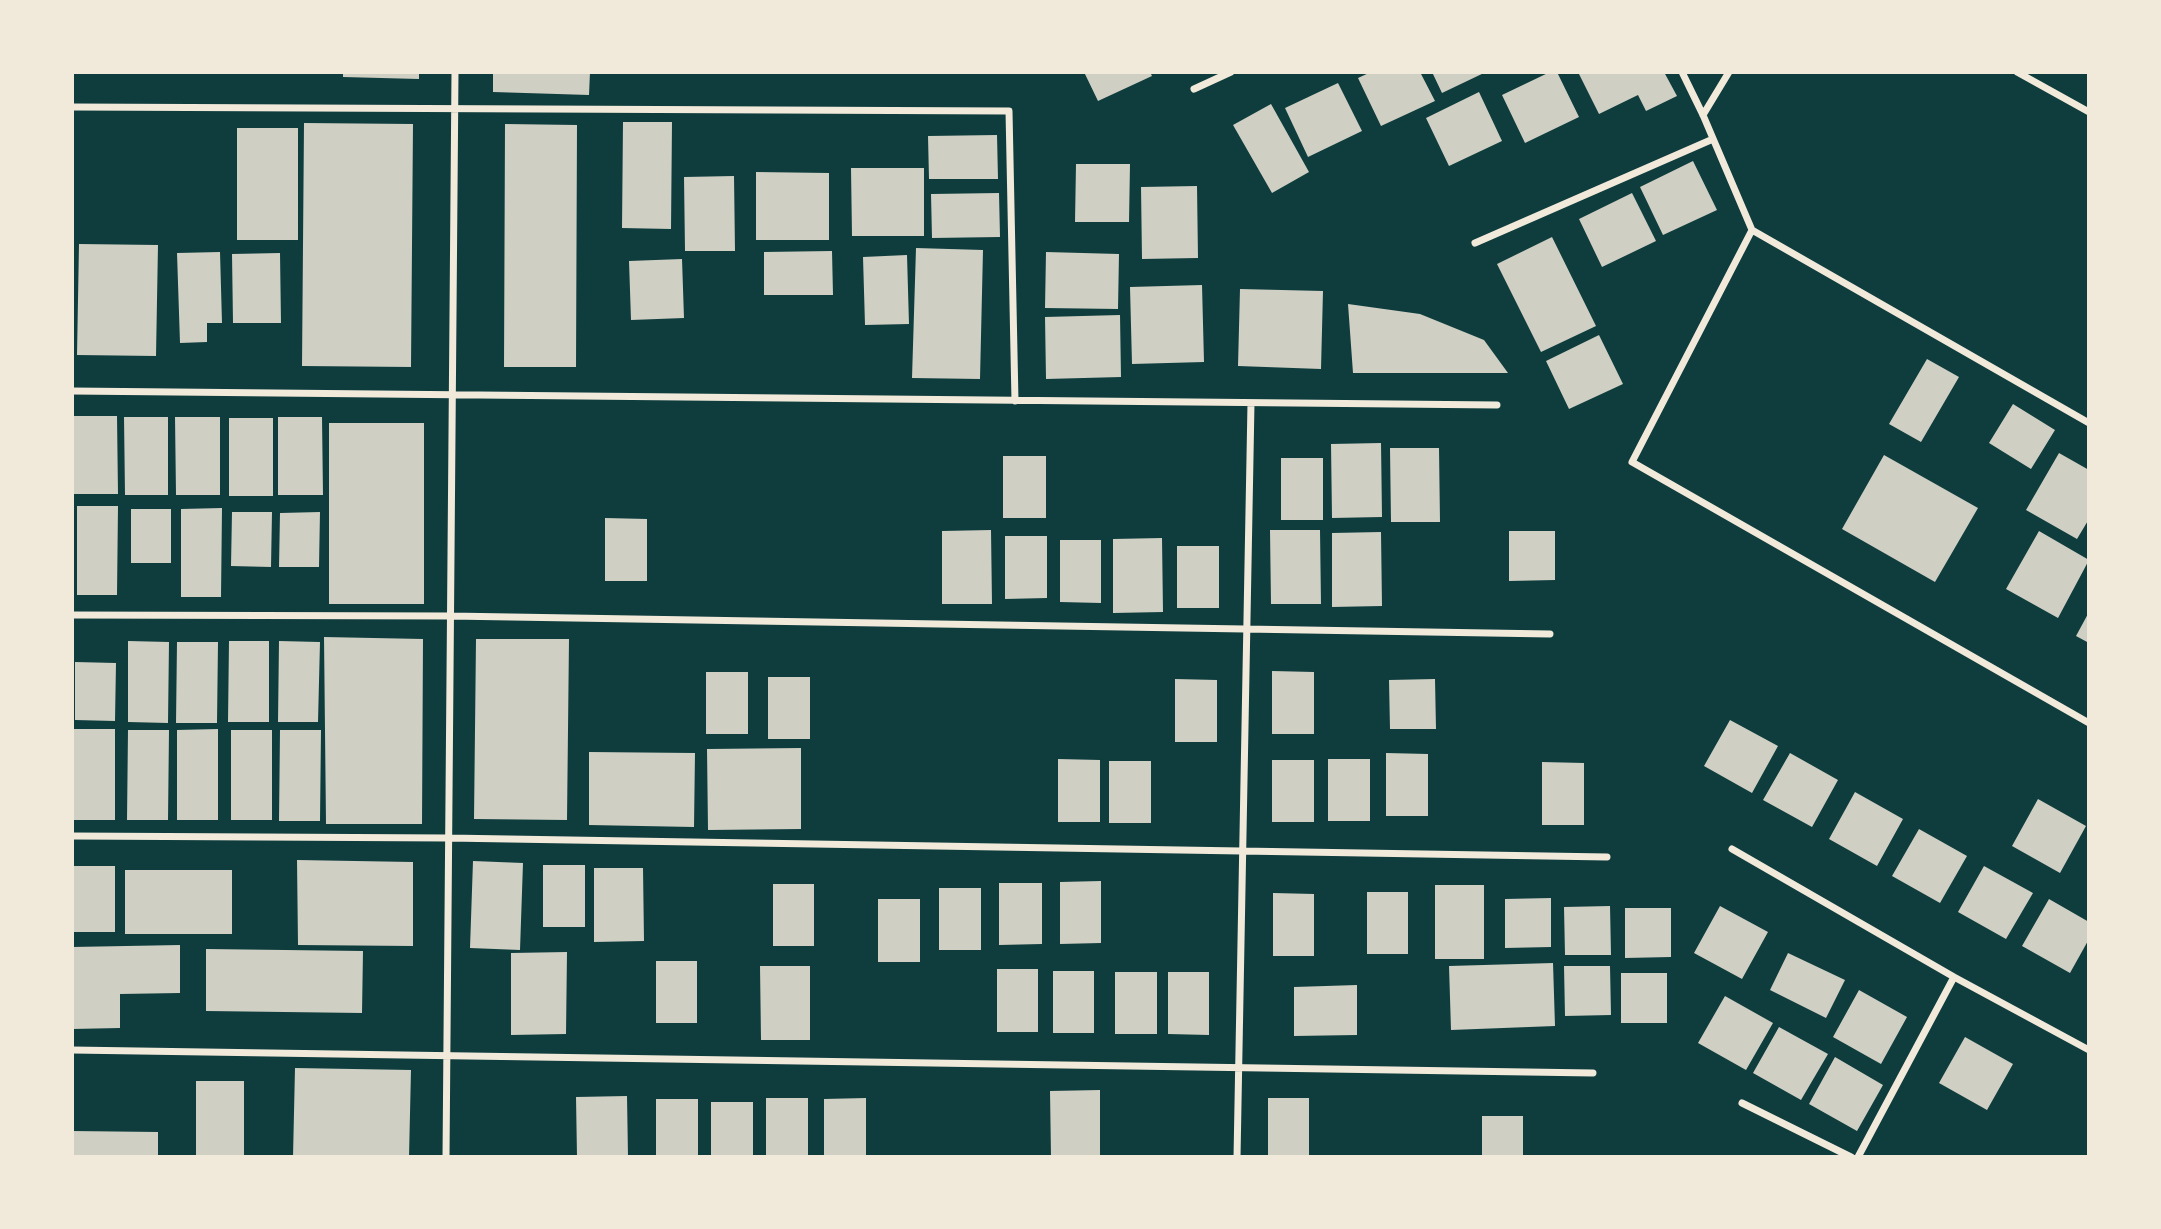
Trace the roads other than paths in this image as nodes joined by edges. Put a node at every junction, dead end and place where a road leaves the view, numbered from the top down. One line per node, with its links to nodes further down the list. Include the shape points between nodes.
1 (455, 72): 8 (street)
2 (1231, 72): 6 (street)
3 (1682, 72): 10 (street)
4 (1729, 72): 10 (street)
5 (2017, 72): 9 (street)
6 (1194, 89)
7 (72, 107): 8 (street)
8 (454, 109): 15 (street); 16 (street, via 1009,111)
9 (2089, 112)
10 (1703, 115): 11 (street)
11 (1713, 139): 12 (street); 13 (street)
12 (1752, 230): 19 (street); 24 (street, via 1632,462)
13 (1475, 243)
14 (72, 391): 15 (street)
15 (452, 396): 16 (street); 21 (street)
16 (1014, 401): 17 (street)
17 (1251, 403): 18 (street); 22 (street)
18 (1497, 405)
19 (2089, 424)
20 (72, 615): 21 (street)
21 (450, 616): 22 (street); 26 (street)
22 (1247, 629): 23 (street); 28 (street)
23 (1550, 634)
24 (2089, 723)
25 (72, 836): 26 (street)
26 (448, 838): 28 (street); 33 (street)
27 (1732, 849): 30 (street)
28 (1243, 852): 29 (street); 34 (street)
29 (1607, 857)
30 (1954, 977): 32 (street); 40 (street)
31 (72, 1050): 33 (street)
32 (2089, 1050)
33 (446, 1056): 34 (street); 37 (street)
34 (1239, 1068): 35 (street); 38 (street)
35 (1593, 1073)
36 (1742, 1103): 39 (street)
37 (446, 1157)
38 (1237, 1157)
39 (1851, 1157)
40 (1858, 1157)

